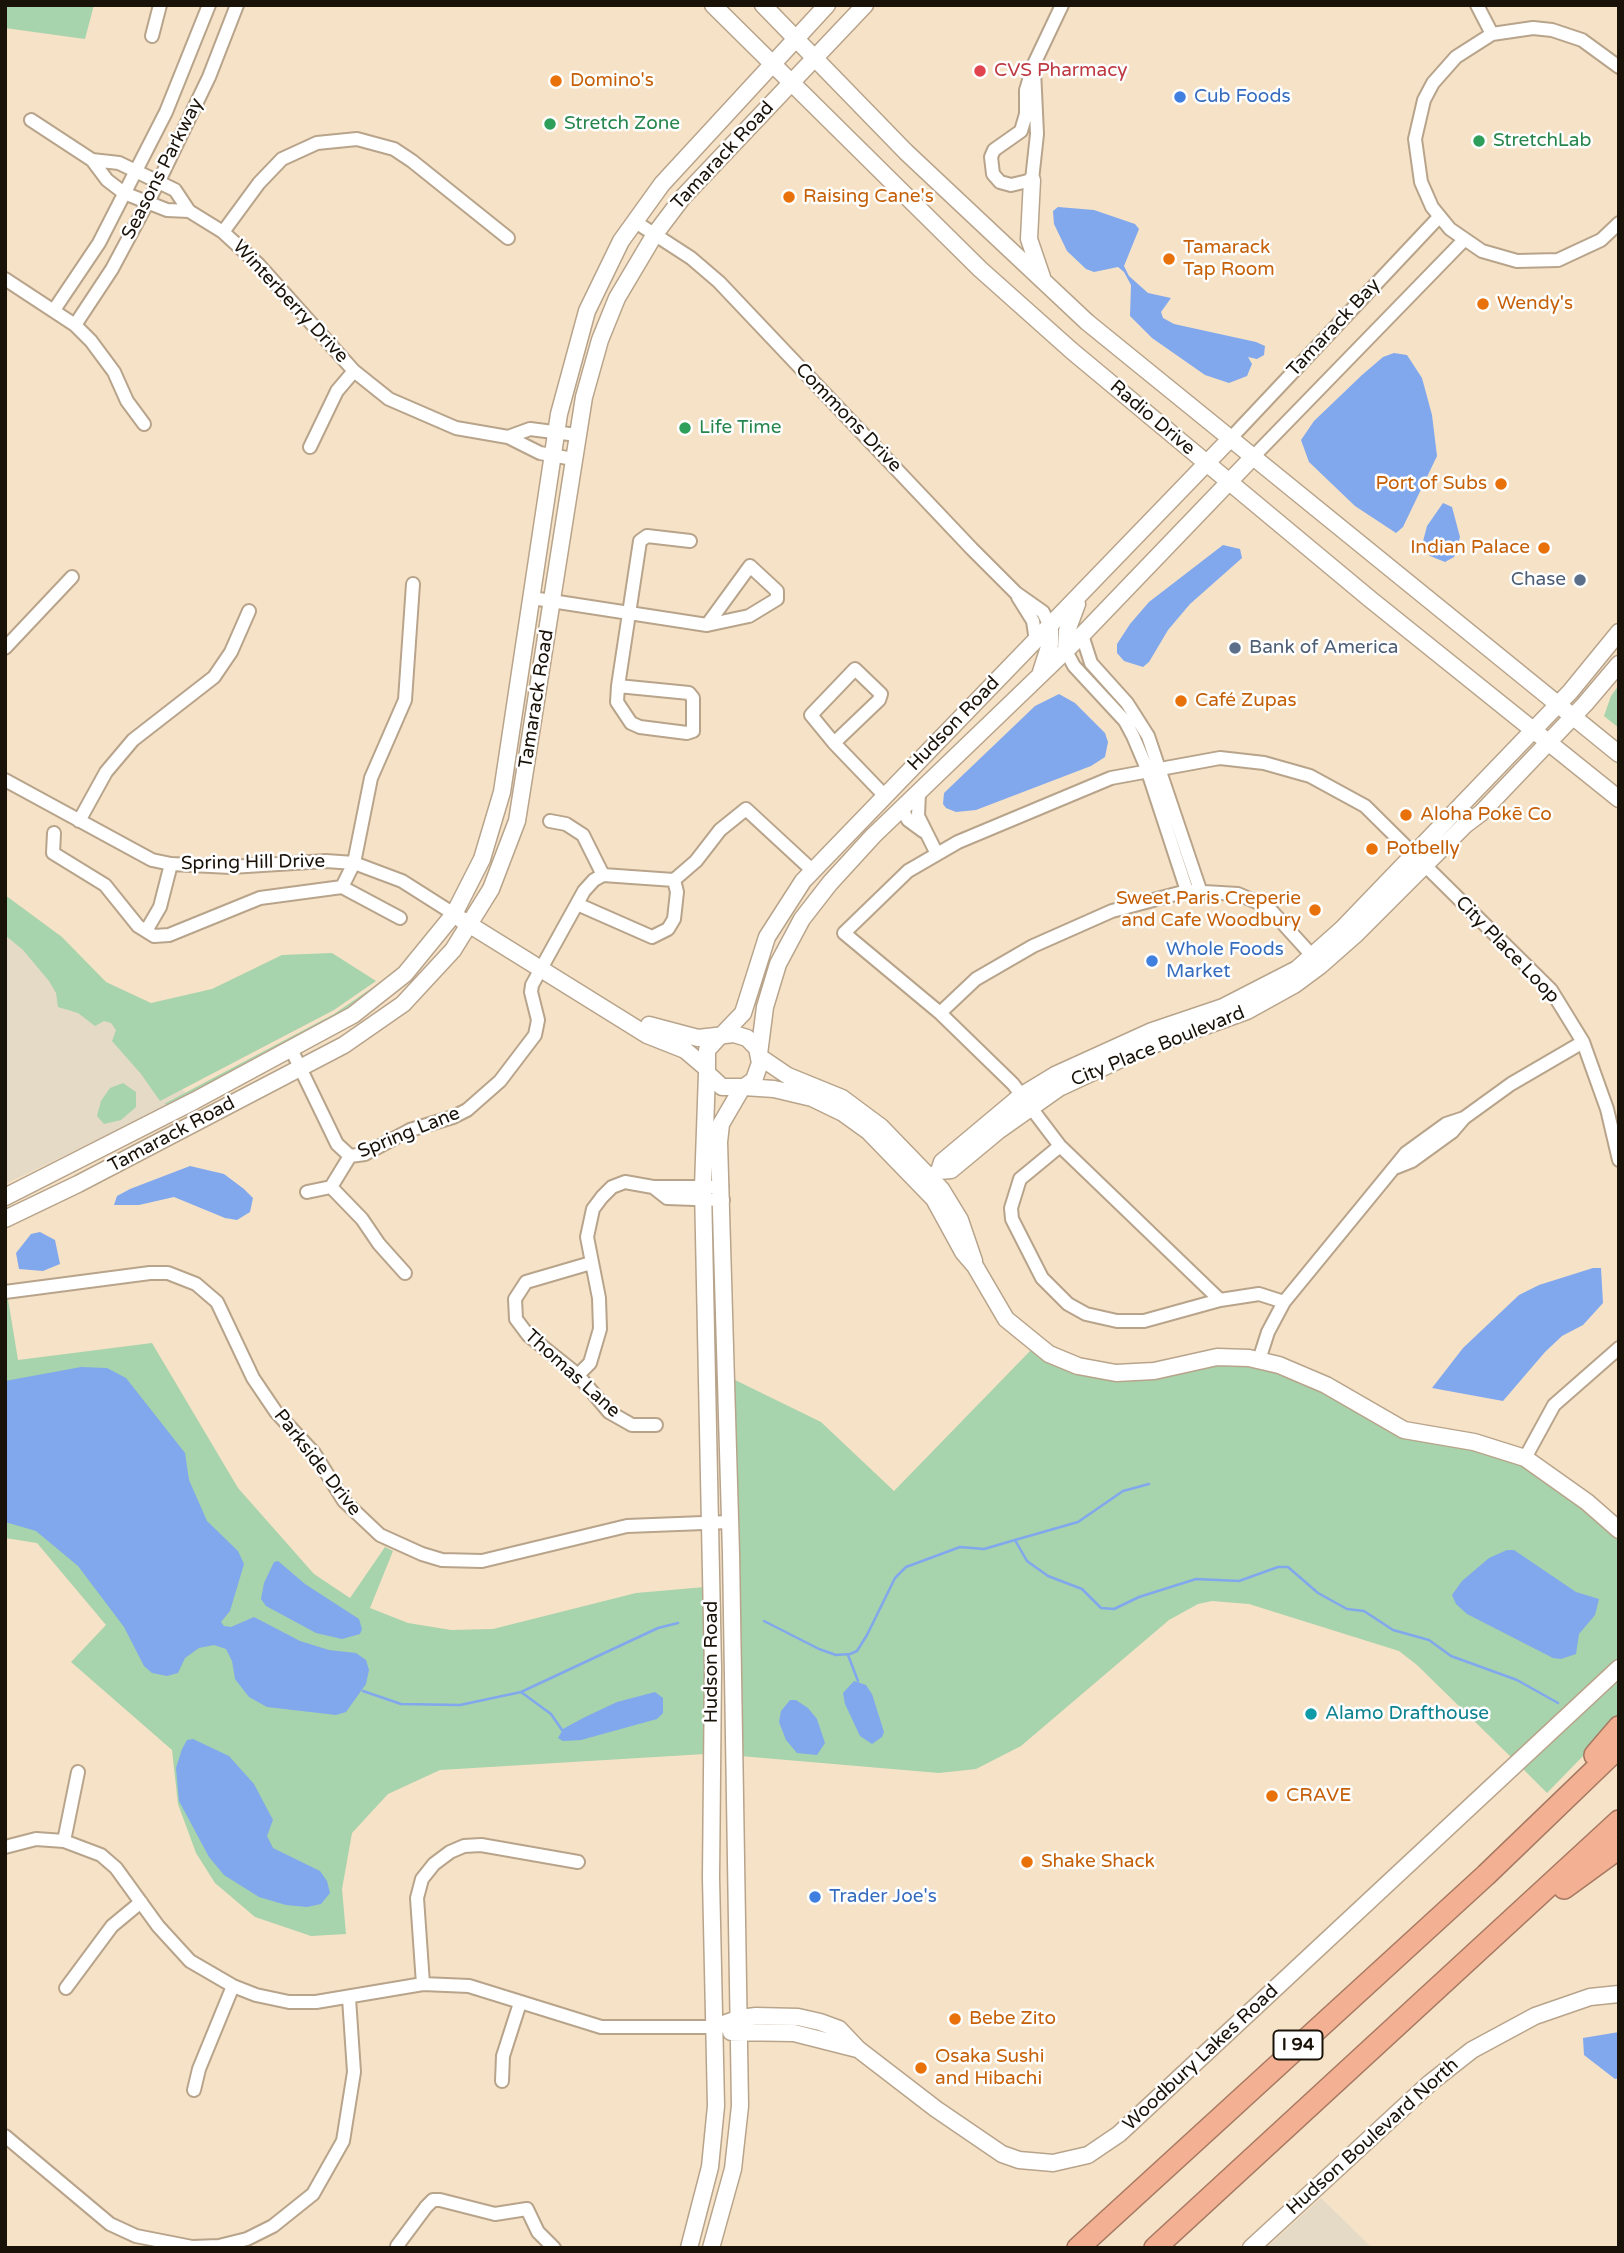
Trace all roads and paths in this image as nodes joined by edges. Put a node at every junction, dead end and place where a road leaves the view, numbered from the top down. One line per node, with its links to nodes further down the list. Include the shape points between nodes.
1 (160, 5): 11 (street)
2 (209, 5): 20 (street, Seasons Parkway, via 176,90)
3 (237, 5): 22 (street, Seasons Parkway, via 209,77)
4 (713, 5): 14 (street, Radio Drive)
5 (762, 5): 12 (street, Radio Drive)
6 (827, 5): 12 (street, Tamarack Road)
7 (865, 5): 13 (street, Tamarack Road)
8 (1062, 5): 16 (street)
9 (1477, 5): 10 (street)
10 (1492, 34): 15 (street, via 1552,30 1582,40); 26 (street, via 1472,44 1445,68 1421,110 1415,139 1418,168)
11 (152, 36)
12 (795, 39): 13 (street, Radio Drive); 14 (street, Tamarack Road)
13 (814, 58): 17 (street, Tamarack Road); 34 (street, Radio Drive)
14 (772, 64): 17 (street, Radio Drive); 27 (street, Tamarack Road)
15 (1619, 67)
16 (1034, 70): 21 (street, via 1037,134); 21 (street, via 1026,90 1024,123 1014,138 994,149 990,167 1000,182 1011,186)
17 (790, 83): 30 (street, Tamarack Road); 47 (street, Radio Drive, via 981,269)
18 (30, 120): 19 (street, Winterberry Drive)
19 (92, 160): 20 (street, Winterberry Drive); 23 (street, Winterberry Drive, via 107,180)
20 (136, 169): 22 (street, Winterberry Drive); 23 (street, Seasons Parkway)
21 (1032, 180): 34 (street, via 1029,239)
22 (159, 181): 24 (street, Seasons Parkway); 25 (street, Winterberry Drive, via 175,190)
23 (124, 192): 24 (street, Winterberry Drive); 35 (street, Seasons Parkway, via 92,256)
24 (147, 203): 25 (street, Winterberry Drive); 36 (street, Seasons Parkway)
25 (189, 211): 29 (street, Winterberry Drive)
26 (1439, 217): 32 (street); 42 (street, Tamarack Bay)
27 (634, 221): 30 (street, Commons Drive); 39 (street, Tamarack Road, via 587,311)
28 (1619, 223): 32 (street, via 1577,254 1540,262 1499,257)
29 (223, 232): 31 (street, via 282,159 317,143 357,139 403,155); 37 (street, Winterberry Drive, via 259,265)
30 (654, 234): 40 (street, Tamarack Road, via 617,298 600,340); 52 (street, Commons Drive, via 691,258 729,292)
31 (508, 238)
32 (1464, 240): 45 (street, Tamarack Bay)
33 (5, 279): 35 (street)
34 (1044, 283): 42 (street, Radio Drive)
35 (54, 310): 36 (street)
36 (75, 325): 38 (street, via 103,357)
37 (354, 371): 41 (street, Winterberry Drive, via 389,399 418,414 456,428); 43 (street, Winterberry Drive, via 337,391)
38 (144, 424)
39 (557, 431): 40 (street, Winterberry Drive); 41 (street, Winterberry Drive, via 530,429); 44 (street, Tamarack Road)
40 (577, 435): 46 (street, Tamarack Road)
41 (508, 437): 44 (street, Winterberry Drive, via 527,449)
42 (1230, 439): 45 (street, Radio Drive); 47 (street, Hudson Road)
43 (310, 447)
44 (554, 456): 46 (street, Winterberry Drive); 54 (street, Tamarack Road)
45 (1252, 457): 48 (street, Hudson Road); 68 (street, Radio Drive)
46 (573, 459): 55 (street, Tamarack Road)
47 (1208, 464): 48 (street, Radio Drive); 53 (street, Hudson Road)
48 (1229, 482): 61 (street, Hudson Road); 70 (street, Radio Drive)
49 (690, 541): 57 (street, via 642,537)
50 (72, 577): 63 (street)
51 (413, 584): 88 (street, via 405,700 369,785)
52 (1016, 593): 59 (street, Commons Drive, via 1036,606); 62 (street, via 1033,621)
53 (1081, 595): 59 (street, Hudson Road); 64 (street, via 1067,631)
54 (532, 598): 55 (street); 97 (street, Tamarack Road, via 497,815 482,859)
55 (552, 601): 57 (street); 99 (street, Tamarack Road, via 517,821 502,867)
56 (249, 611): 81 (street, via 223,665 200,689 132,740 106,772)
57 (629, 612): 58 (street); 67 (street)
58 (706, 625): 58 (street, via 750,566 779,596 749,616)
59 (1050, 626): 62 (street, Hudson Road); 66 (street, via 1050,644)
60 (1619, 632): 68 (street)
61 (1082, 635): 64 (street, Hudson Road); 75 (street, via 1091,663 1140,721)
62 (1036, 641): 74 (street, Hudson Road)
63 (5, 648)
64 (1066, 651): 66 (street, Hudson Road); 75 (street, via 1074,666 1125,721)
65 (1619, 664): 69 (street)
66 (1038, 677): 77 (street, Hudson Road)
67 (618, 686): 67 (street, via 689,693 693,731 631,723 617,702)
68 (1558, 704): 69 (street, Radio Drive); 70 (street)
69 (1573, 717): 71 (street); 73 (street, Radio Drive)
70 (1534, 729): 71 (street, Radio Drive); 87 (street, City Place Boulevard)
71 (1549, 742): 79 (street, Radio Drive); 87 (street, City Place Boulevard, via 1481,813)
72 (834, 743): 72 (street, via 811,715 855,669 881,694); 78 (street)
73 (1619, 754)
74 (911, 767): 78 (street, Hudson Road); 80 (street, via 901,793)
75 (1153, 768): 86 (street, City Place Loop, via 1092,785); 87 (street, City Place Loop, via 1220,758 1264,763 1310,776 1365,806); 94 (street); 95 (street)
76 (5, 780): 81 (street, Spring Hill Drive)
77 (919, 792): 80 (street, Hudson Road); 83 (street, via 916,808)
78 (884, 795): 85 (street, via 885,812); 90 (street, Hudson Road)
79 (1619, 799)
80 (902, 809): 83 (street); 85 (street, Hudson Road)
81 (79, 821): 89 (street, Spring Hill Drive, via 142,855)
82 (550, 821): 91 (street, via 583,835)
83 (923, 831): 86 (street)
84 (54, 833): 100 (street, via 53,853 105,885)
85 (873, 836): 108 (street, Hudson Road, via 823,891 791,937 769,992)
86 (936, 852): 103 (street, City Place Loop, via 894,882 844,933)
87 (1419, 860): 101 (street, City Place Boulevard); 106 (street, City Place Loop, via 1551,990)
88 (354, 863): 89 (street, Spring Hill Drive); 93 (street, Spring Hill Drive); 97 (street, Spring Hill Drive, via 402,881)
89 (171, 864): 100 (street, via 160,907)
90 (813, 870): 92 (street, via 746,809); 105 (street, Hudson Road, via 767,937 743,1013)
91 (603, 875): 92 (street); 96 (street)
92 (674, 880): 96 (street, via 674,919 668,929 652,937)
93 (342, 887): 98 (street, Spring Hill Drive); 100 (street, Spring Hill Drive, via 260,898 169,935 154,936)
94 (1200, 890): 95 (street); 101 (street, via 1238,894 1268,907)
95 (1187, 891): 103 (street, via 1112,911 1033,946 976,979)
96 (577, 904): 102 (street)
97 (453, 914): 99 (street, Spring Hill Drive); 107 (street, Tamarack Road, via 388,989 353,1016)
98 (400, 918)
99 (470, 926): 102 (street, Spring Hill Drive); 109 (street, Tamarack Road, via 403,1004)
100 (146, 931)
101 (1317, 960): 112 (street, City Place Boulevard, via 1223,1007 1152,1031 1055,1076)
102 (540, 970): 104 (street, Spring Hill Drive); 114 (street, Spring Lane, via 531,992 538,1020 534,1035 500,1081 453,1118 410,1130 357,1157)
103 (940, 1013): 112 (street)
104 (630, 1022): 105 (street, Spring Hill Drive, via 684,1035); 110 (street, Spring Hill Drive, via 646,1035 679,1046)
105 (719, 1037): 108 (street, via 734,1034 747,1038); 110 (street, via 707,1050)
106 (1583, 1042): 115 (street, City Place Loop); 127 (street, via 1511,1084 1452,1132 1397,1167)
107 (291, 1049): 109 (street, Spring Lane); 121 (street, Tamarack Road)
108 (760, 1056): 111 (street, via 757,1074); 116 (street, via 788,1076 859,1109)
109 (299, 1069): 114 (street, Spring Lane, via 337,1144); 122 (street, Tamarack Road)
110 (706, 1070): 111 (street, via 722,1087); 119 (street, Hudson Road)
111 (743, 1087): 116 (street, via 804,1096 836,1109); 120 (street, Hudson Road, via 721,1124)
112 (1026, 1101): 113 (street); 116 (street, City Place Boulevard, via 942,1162)
113 (1060, 1146): 126 (street); 126 (street, via 1020,1179 1010,1208 1031,1258 1054,1292 1086,1314 1117,1321 1144,1321)
114 (349, 1156): 117 (street, Spring Lane)
115 (1619, 1160)
116 (931, 1178): 129 (street, via 934,1199 993,1302 1014,1328 1049,1354 1078,1366 1128,1374 1217,1357)
117 (331, 1187): 118 (street); 124 (street)
118 (307, 1192)
119 (704, 1194): 120 (street); 123 (street, via 625,1182 602,1197 588,1223); 133 (street, Hudson Road)
120 (722, 1194): 134 (street, Hudson Road)
121 (5, 1197)
122 (5, 1219)
123 (591, 1263): 130 (street, via 600,1329 590,1363); 130 (street, Thomas Lane, via 526,1282 514,1308 528,1335)
124 (405, 1273)
125 (5, 1292): 133 (street, Parkside Drive, via 150,1273 168,1273 196,1284 217,1302 253,1377 276,1412 314,1453 344,1501 389,1541 422,1554 442,1560 482,1561 627,1526)
126 (1220, 1300): 127 (street, via 1259,1294)
127 (1284, 1301): 129 (street)
128 (1619, 1348): 132 (street, via 1554,1405)
129 (1259, 1360): 132 (street, via 1313,1378 1404,1430 1474,1442)
130 (578, 1375): 131 (street, Thomas Lane, via 621,1420)
131 (656, 1425)
132 (1525, 1458): 135 (street)
133 (710, 1521): 134 (street, Parkside Drive); 155 (street, Hudson Road)
134 (729, 1522): 154 (street, Hudson Road)
135 (1619, 1530)
136 (1619, 1668): 154 (street, Woodbury Lakes Road, via 1119,2134 1088,2155 1053,2163 1002,2154 858,2049)
137 (1619, 1727): 142 (highway)
138 (1619, 1748): 142 (highway, I 94)
139 (78, 1772): 141 (street)
140 (1619, 1821): 147 (highway, I 94)
141 (64, 1841): 143 (street, via 36,1839); 146 (street, via 101,1855)
142 (1518, 1844): 163 (highway, I 94)
143 (5, 1847)
144 (1619, 1848): 147 (highway)
145 (578, 1862): 148 (street, via 481,1845 464,1846 434,1864 422,1880 417,1898)
146 (141, 1902): 149 (street, via 190,1961); 150 (street, via 112,1926)
147 (1470, 1959): 164 (highway, I 94)
148 (423, 1984): 152 (street); 153 (street, via 469,1986)
149 (233, 1986): 152 (street, via 289,2002); 157 (street)
150 (66, 1988)
151 (1619, 1994): 165 (street, Hudson Boulevard North, via 1590,1997 1535,2016 1472,2050)
152 (349, 1998): 158 (street, via 354,2072 343,2141 313,2194 273,2226 247,2239 192,2247 136,2236 110,2224)
153 (520, 2003): 155 (street, via 601,2027); 156 (street, via 503,2056)
154 (740, 2026): 155 (street); 162 (street, Hudson Road, via 738,2138)
155 (715, 2027): 161 (street, Hudson Road, via 714,2137 705,2193)
156 (502, 2081)
157 (194, 2090)
158 (5, 2136)
159 (397, 2246): 160 (street, via 426,2207 440,2200 495,2214 527,2209 538,2232)
160 (554, 2248)
161 (689, 2248)
162 (711, 2248)
163 (1078, 2248)
164 (1155, 2248)
165 (1251, 2248)

